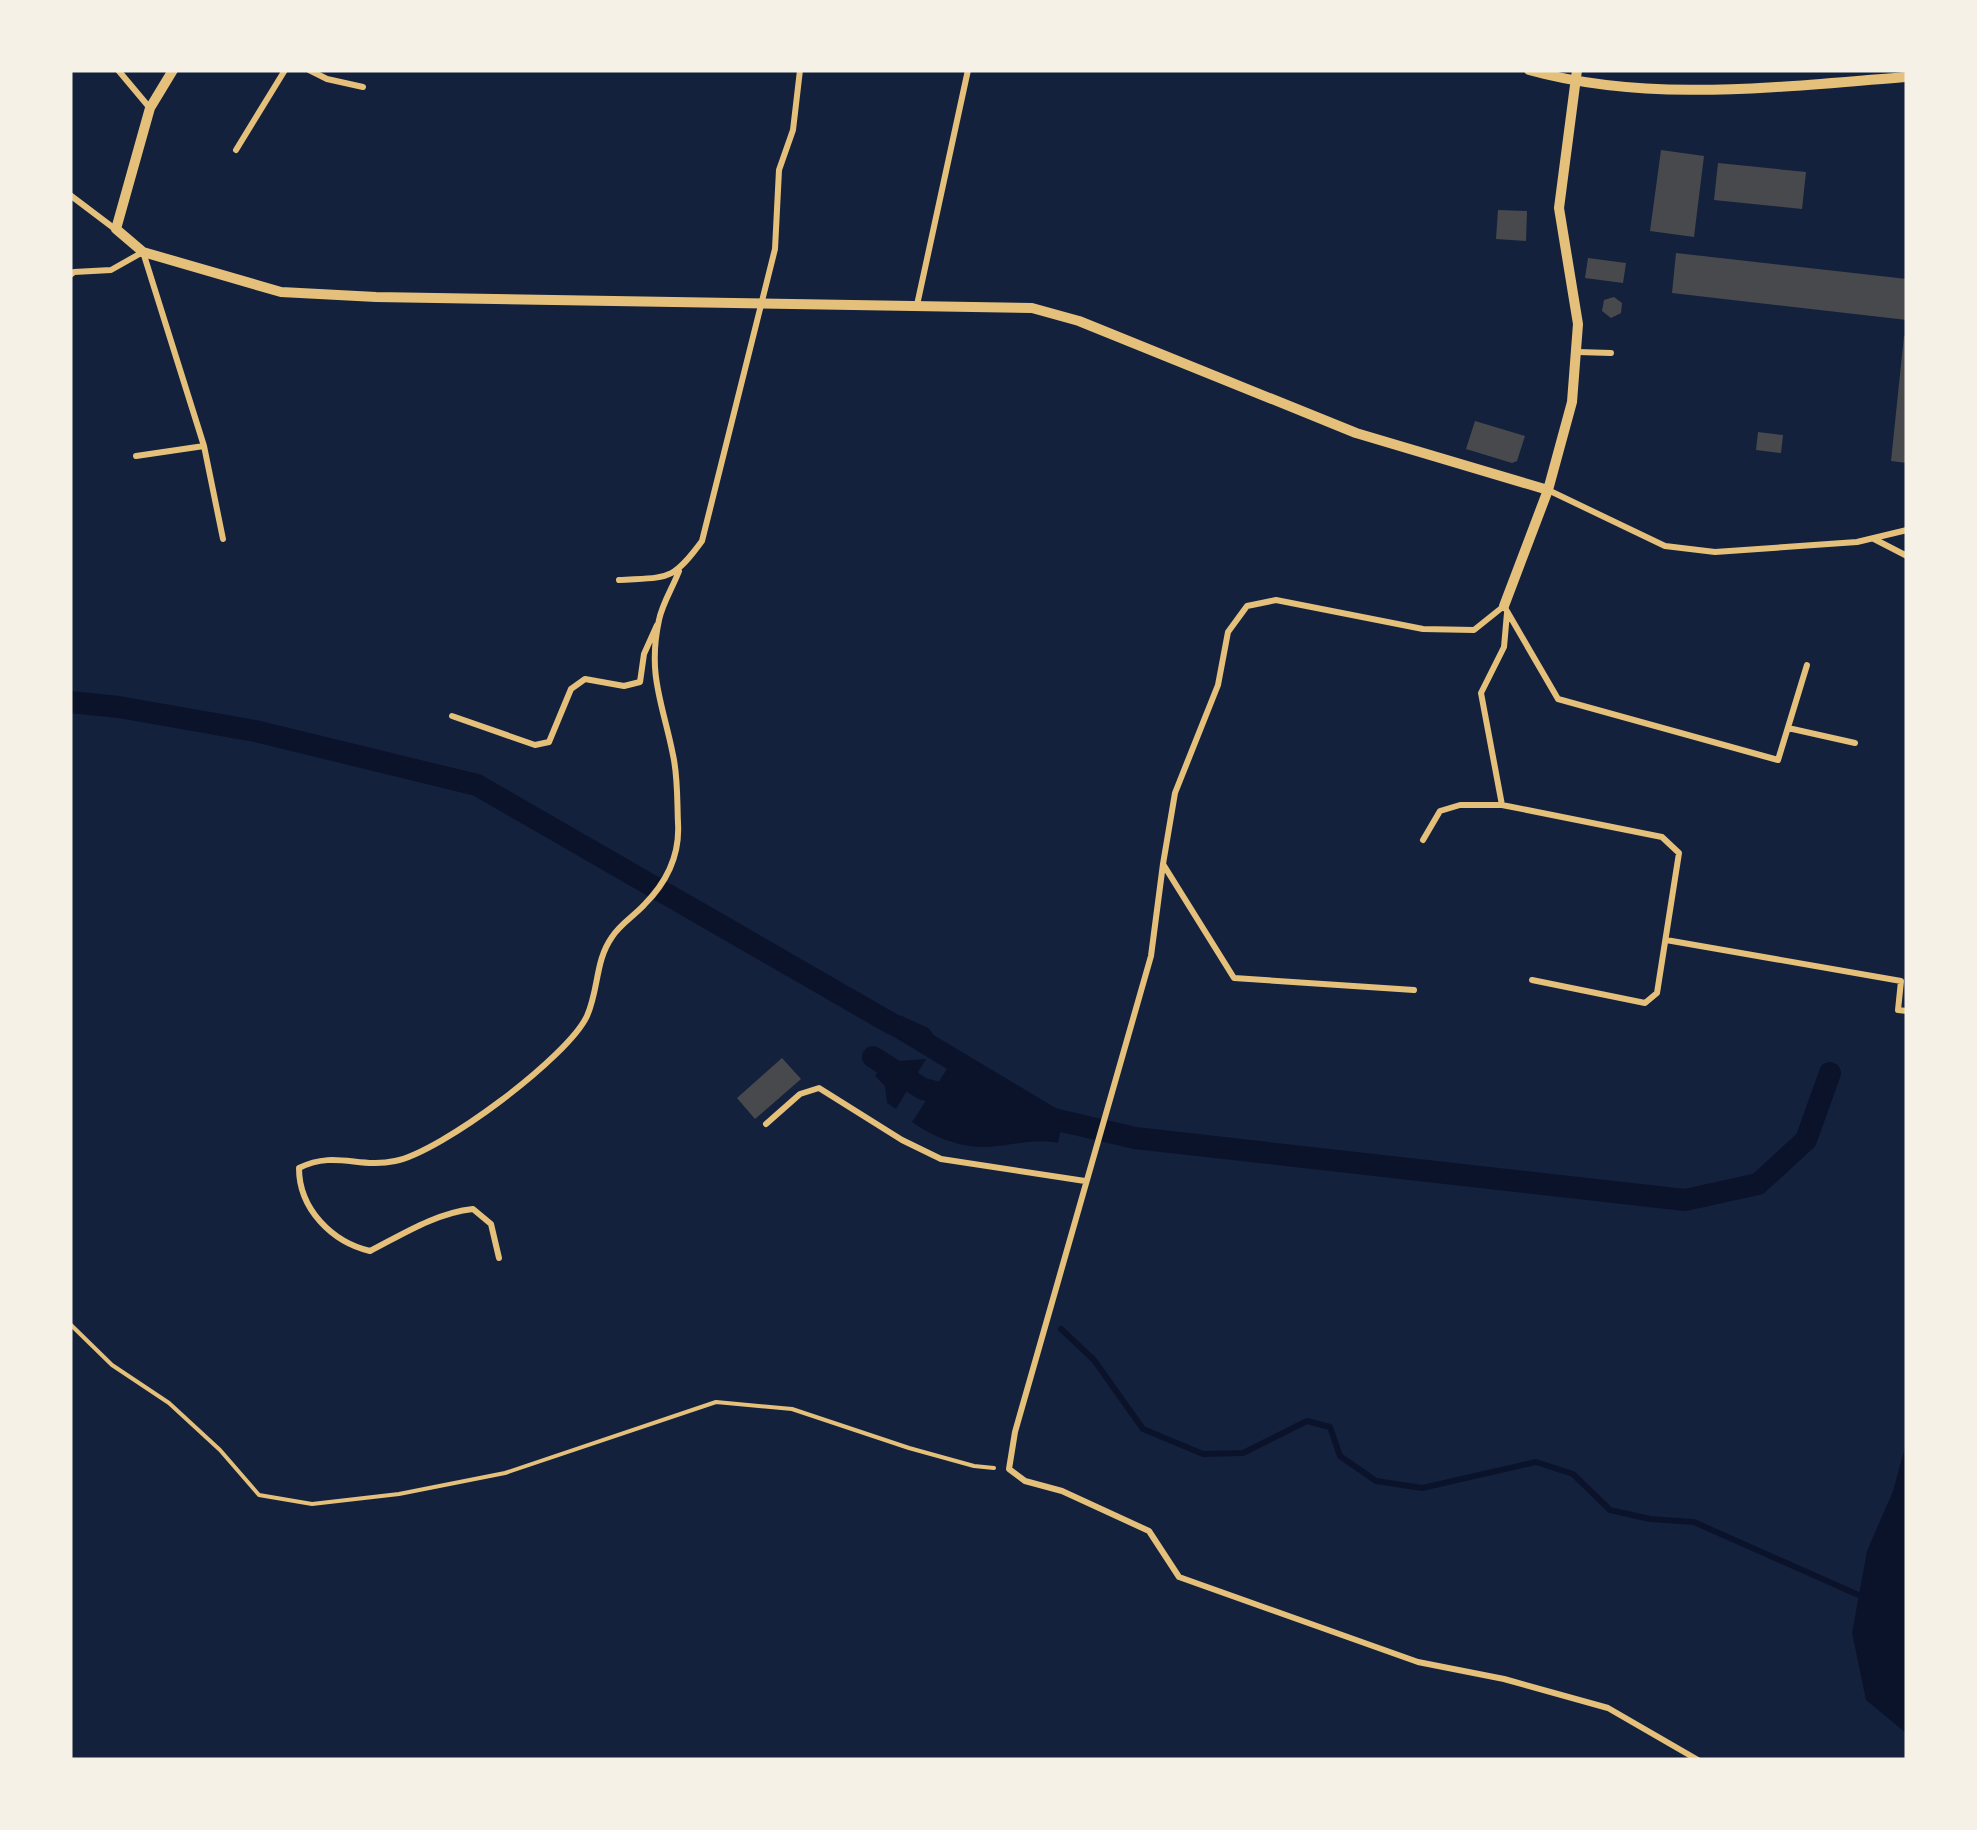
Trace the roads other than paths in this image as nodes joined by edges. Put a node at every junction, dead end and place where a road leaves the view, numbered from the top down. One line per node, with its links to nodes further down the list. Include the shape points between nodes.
1 (118, 70): 12 (lane)
2 (173, 70): 12 (street)
3 (285, 70): 13 (lane)
4 (309, 70): 11 (lane)
5 (800, 70): 18 (lane, via 793,130 779,170 774,249)
6 (968, 70): 19 (lane)
7 (1529, 70): 10 (street)
8 (1577, 70): 10 (street)
9 (1907, 77): 10 (street, via 1729,90)
10 (1575, 83): 20 (street, via 1559,208)
11 (364, 87)
12 (150, 108): 15 (street)
13 (236, 150)
14 (70, 195): 15 (lane)
15 (116, 229): 16 (street)
16 (142, 252): 17 (lane, via 112,270); 18 (street, via 282,292); 22 (lane)
17 (70, 275)
18 (759, 304): 19 (street); 29 (lane, via 702,542)
19 (918, 305): 24 (street, via 1032,308 1079,321 1356,433)
20 (1578, 352): 21 (lane); 24 (street)
21 (1611, 353)
22 (204, 446): 23 (lane); 27 (lane)
23 (136, 456)
24 (1548, 490): 26 (lane, via 1664,546 1715,552); 31 (street)
25 (1907, 530): 26 (lane)
26 (1872, 538): 28 (lane)
27 (223, 539)
28 (1907, 556)
29 (680, 571): 30 (lane); 32 (lane)
30 (619, 580)
31 (1505, 609): 35 (lane, via 1558,699 1778,760); 37 (lane, via 1504,648 1480,694); 39 (lane, via 1474,630 1423,629 1276,600 1247,606 1228,632 1218,685 1176,793)
32 (659, 619): 34 (lane, via 640,682 584,679 572,689 549,742 535,745); 46 (lane, via 654,679 674,758 679,836 670,873 613,934 598,960 596,988 574,1038 448,1137 414,1154 374,1163 318,1158 299,1168 299,1189 315,1216 348,1246 370,1251 422,1224 473,1209 491,1224)
33 (1807, 664): 35 (lane)
34 (452, 716)
35 (1788, 728): 36 (lane)
36 (1855, 744)
37 (1502, 805): 38 (lane, via 1460,804 1440,811); 40 (lane, via 1662,837 1680,854)
38 (1423, 840)
39 (1164, 864): 42 (lane, via 1234,978); 45 (lane, via 1151,956)
40 (1666, 940): 41 (lane, via 1658,992 1645,1003); 43 (lane, via 1901,981 1898,1010)
41 (1532, 980)
42 (1414, 990)
43 (1907, 1011)
44 (766, 1124): 45 (lane, via 800,1094 819,1088 941,1159)
45 (1086, 1181): 47 (lane, via 1009,1469 1149,1531 1179,1578 1418,1662 1608,1708)
46 (499, 1258)
47 (1698, 1760)

